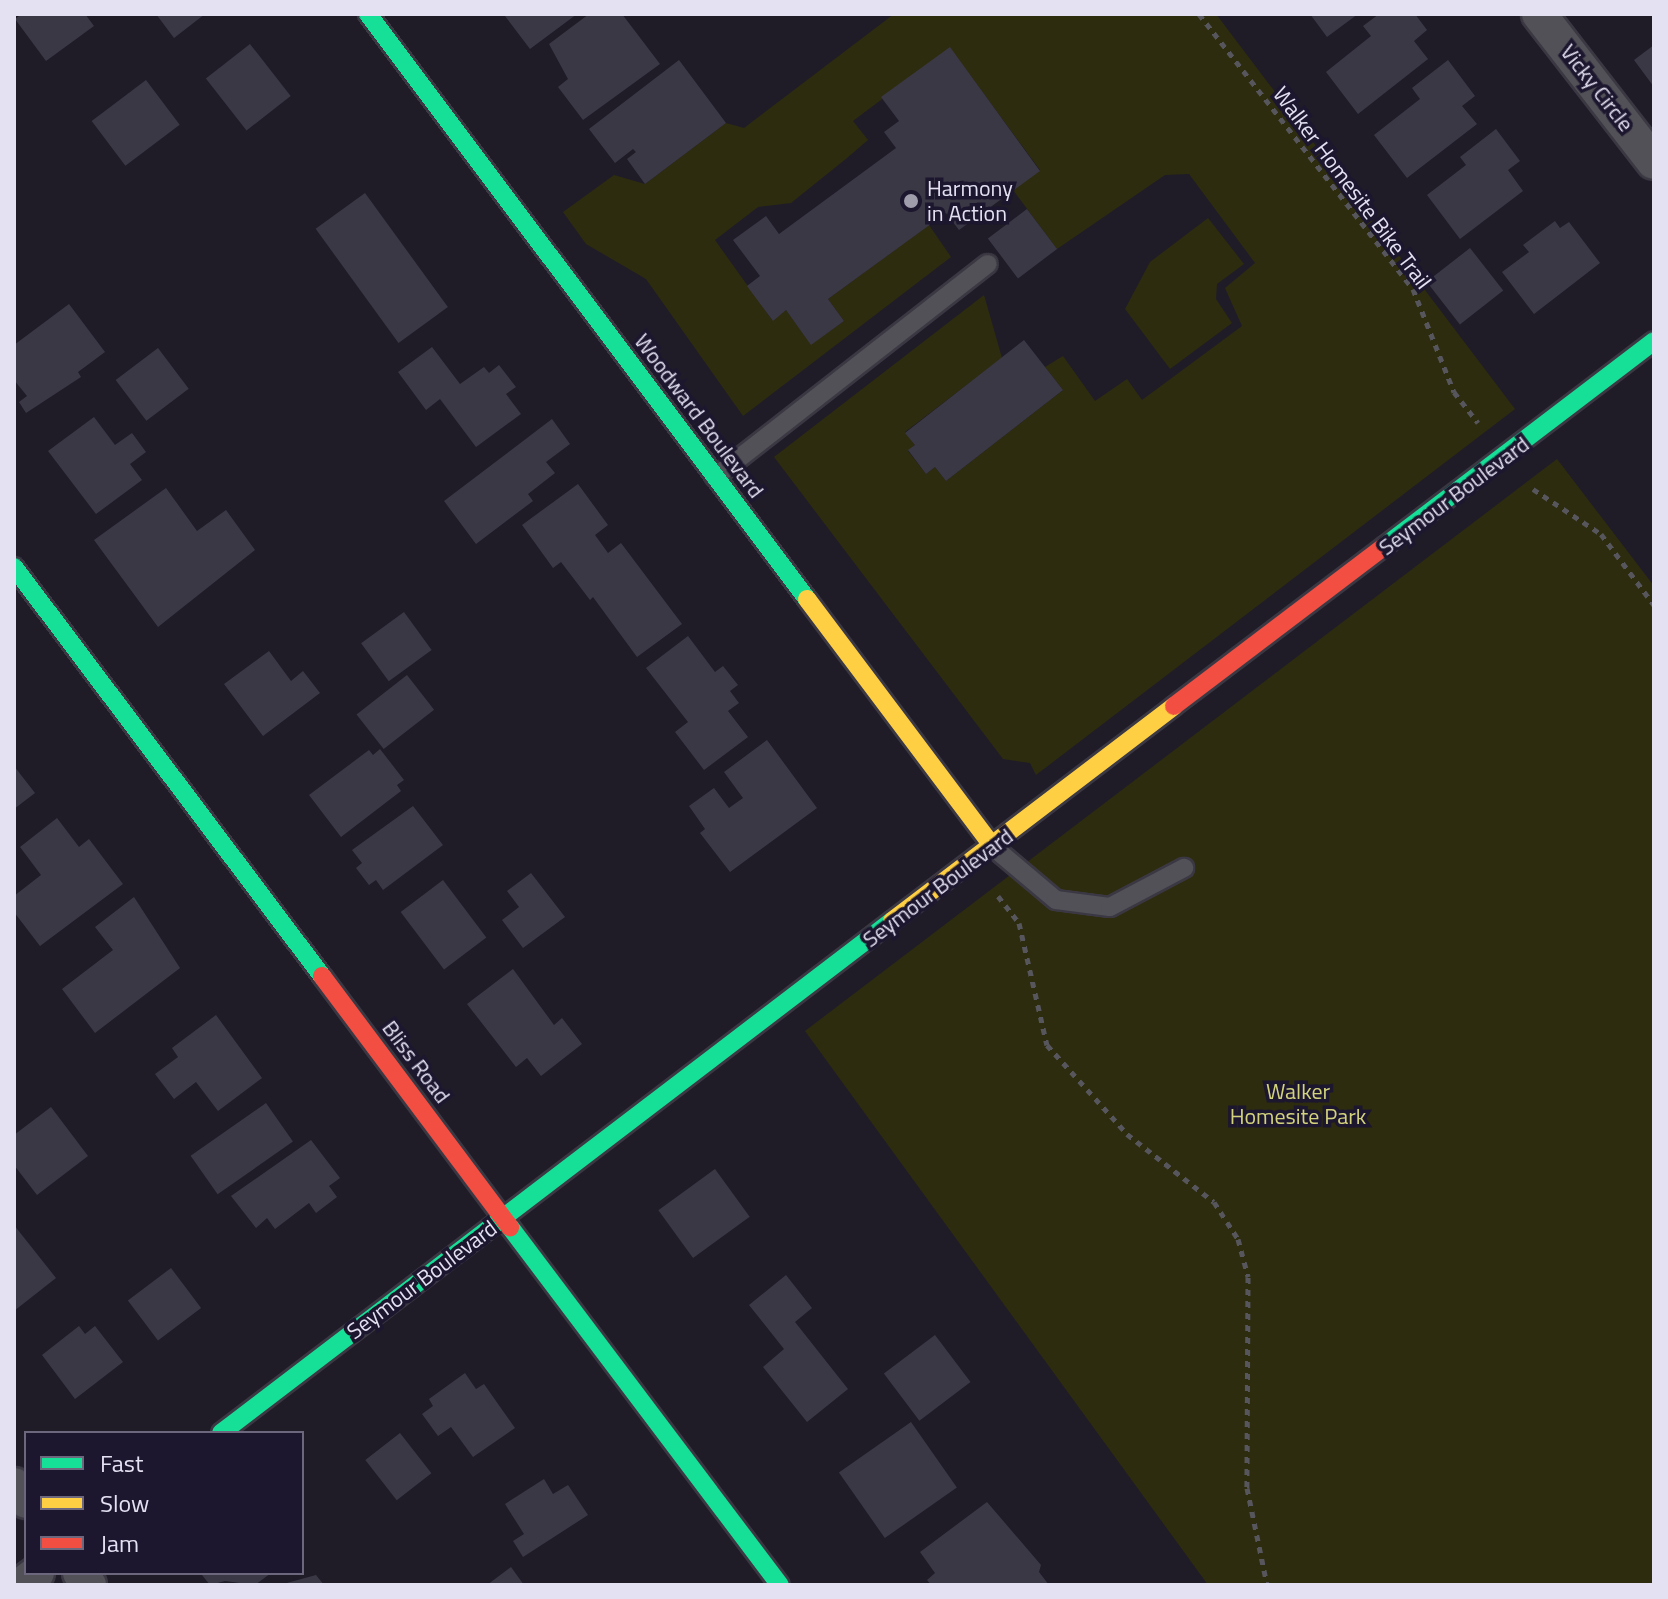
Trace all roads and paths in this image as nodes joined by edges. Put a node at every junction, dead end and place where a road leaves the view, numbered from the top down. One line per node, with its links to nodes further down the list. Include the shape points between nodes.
1 (368, 14): 8 (street, Woodward Boulevard)
2 (1199, 14): 7 (path, Walker Homesite Bike Trail, via 1413,289 1454,392)
3 (1539, 14): 4 (street, Vicky Circle)
4 (1654, 162)
5 (988, 264): 8 (lane)
6 (1654, 341): 12 (street, Seymour Boulevard)
7 (1485, 432)
8 (715, 477): 12 (street, Woodward Boulevard)
9 (1529, 485): 11 (path, via 1601,534)
10 (14, 567): 15 (street, Bliss Road)
11 (1654, 605)
12 (993, 847): 13 (lane, via 1056,900 1110,907); 15 (street, Seymour Boulevard)
13 (1184, 868)
14 (989, 884): 18 (path, via 1019,923 1047,1045 1127,1134 1214,1202 1238,1239 1248,1277 1247,1488)
15 (504, 1218): 16 (street, Seymour Boulevard); 17 (street, Bliss Road)
16 (224, 1431)
17 (780, 1585)
18 (1267, 1585)

